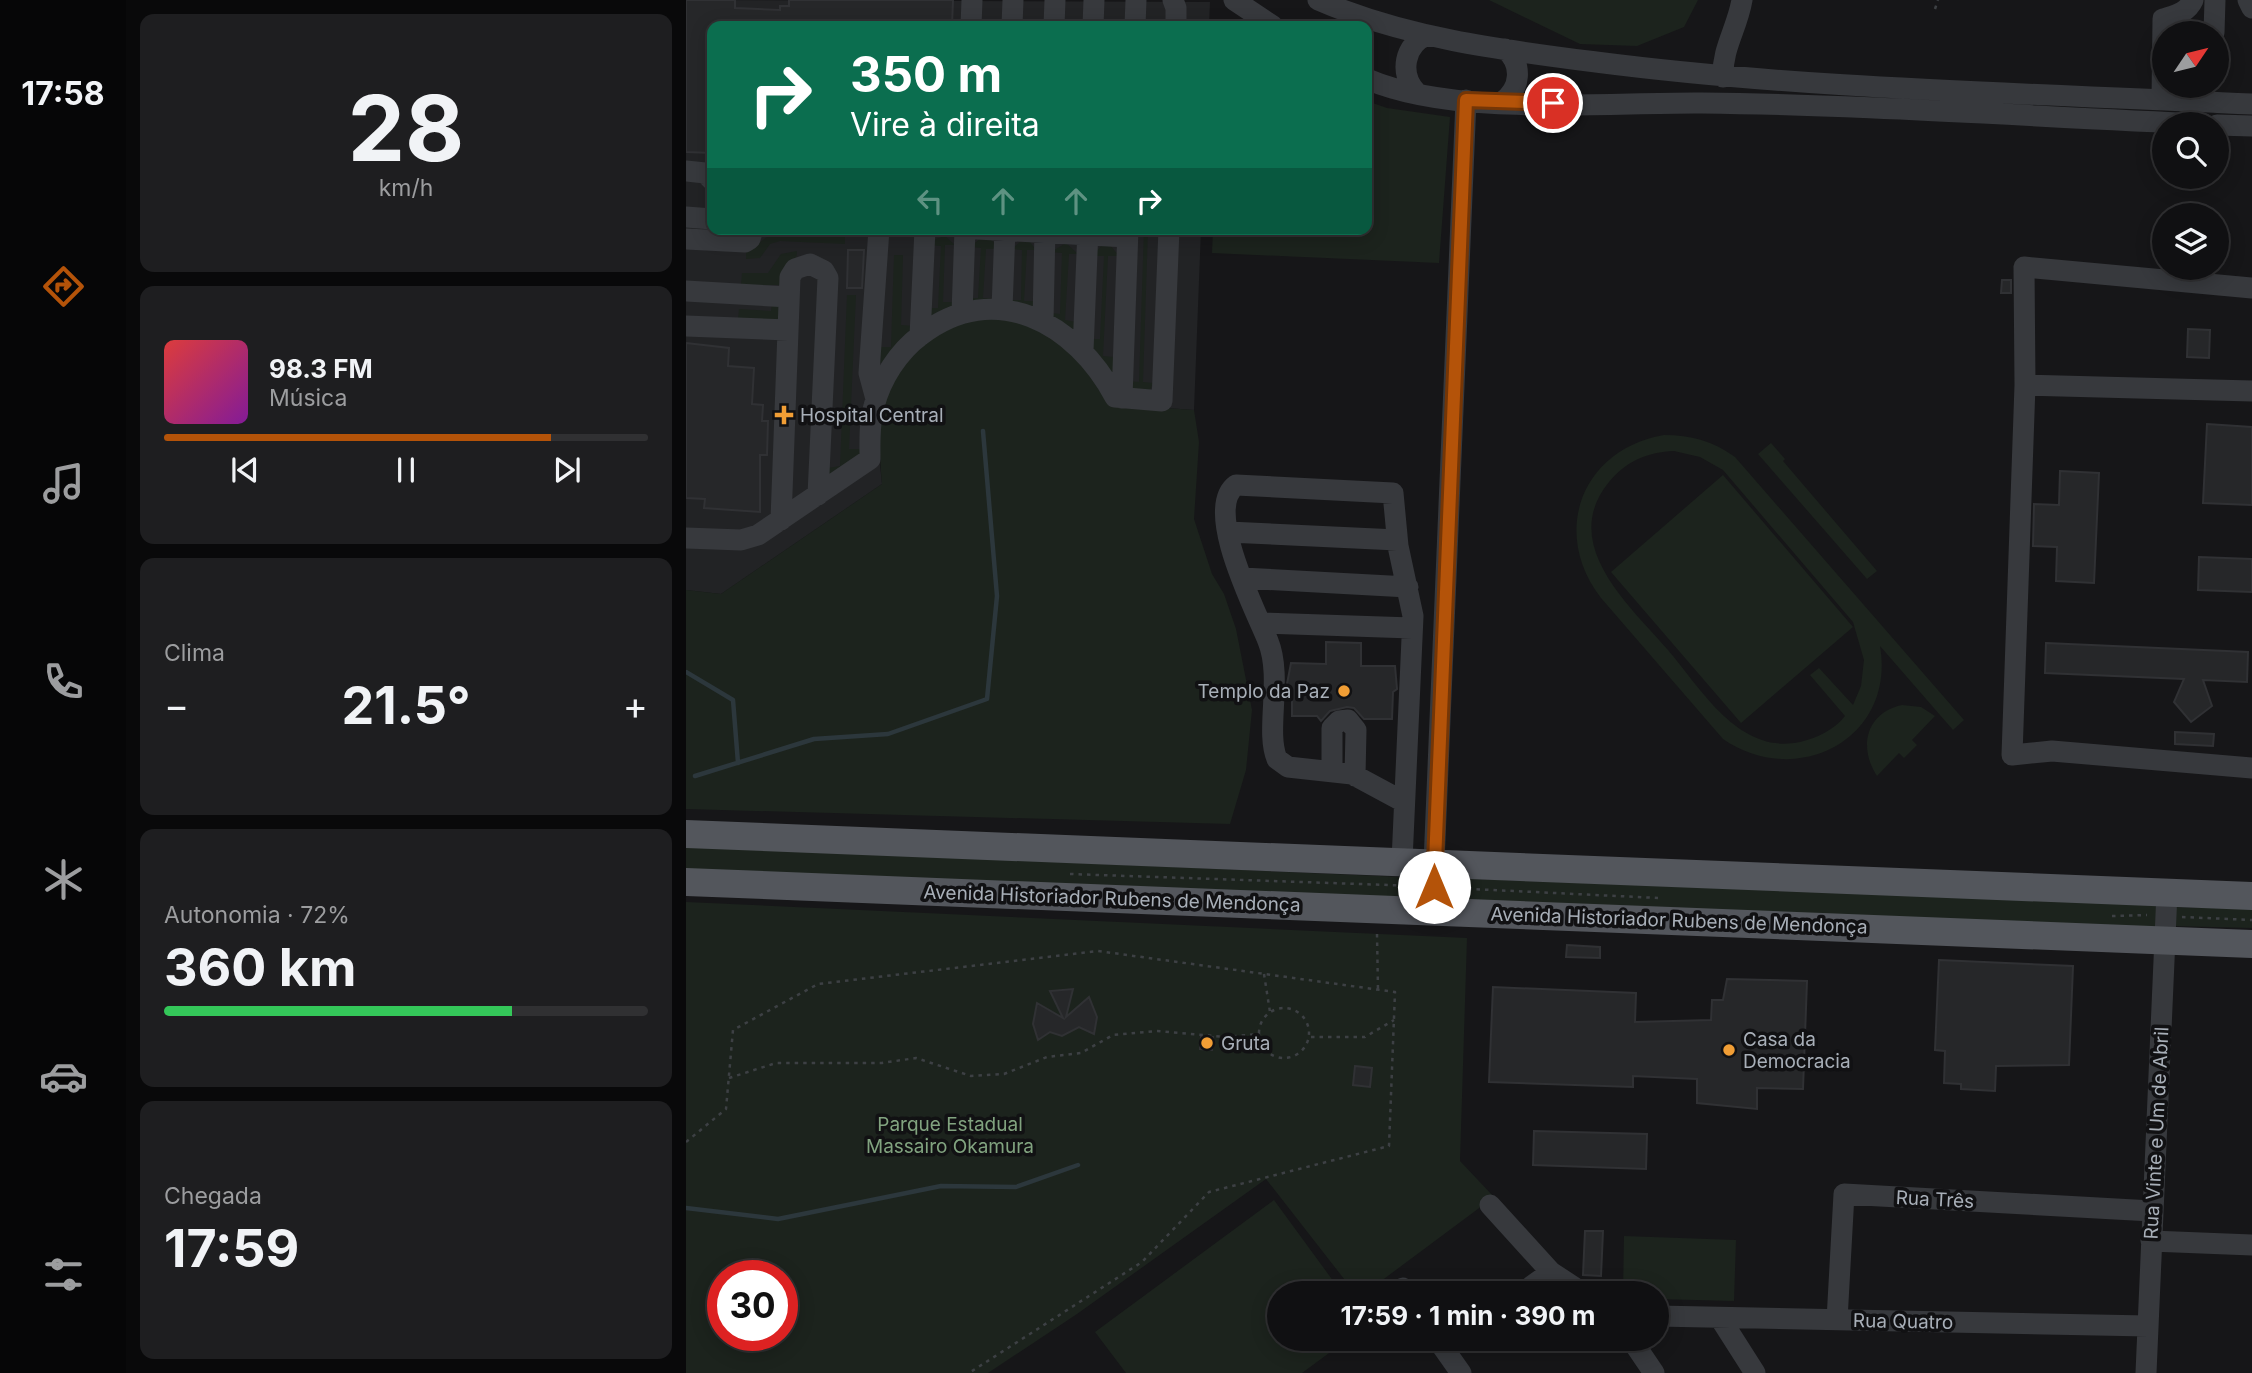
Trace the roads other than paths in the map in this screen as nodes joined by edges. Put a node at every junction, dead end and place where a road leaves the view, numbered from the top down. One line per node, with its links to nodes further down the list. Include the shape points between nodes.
1 (972, 0): 14 (street)
2 (1013, 0): 15 (street)
3 (1055, 0): 16 (street)
4 (1094, 0): 17 (street)
5 (1136, 0): 18 (street)
6 (1173, 0): 19 (street)
7 (1234, 0): 20 (street)
8 (1318, 0): 21 (street)
9 (1742, 0): 26 (street, via 1734,35 1723,55)
10 (2193, 0): 32 (street, via 2179,14 2163,19)
11 (2215, 0): 23 (street)
12 (2248, 0): 13 (street)
13 (2252, 8)
14 (971, 21)
15 (1012, 21)
16 (1054, 21)
17 (1093, 21)
18 (1135, 21)
19 (1176, 21)
20 (1266, 21)
21 (1371, 21)
22 (1372, 21): 24 (street)
23 (2214, 21)
24 (1428, 35): 25 (street); 28 (street, via 1413,44 1407,55 1407,79)
25 (1506, 49): 26 (street); 33 (street, via 1518,71 1513,93)
26 (1723, 77): 32 (street)
27 (1372, 81): 28 (street)
28 (1416, 92): 31 (street)
29 (2179, 98): 32 (street)
30 (2228, 98): 34 (street)
31 (1466, 100): 33 (street); 81 (street)
32 (2162, 100)
33 (1502, 102): 35 (street, via 1703,103)
34 (2252, 104)
35 (2152, 122)
36 (2229, 125): 37 (street)
37 (2252, 126)
38 (686, 171): 39 (street)
39 (707, 175)
40 (686, 217): 41 (street)
41 (707, 219)
42 (749, 235): 51 (street)
43 (879, 235): 65 (street, via 869,373)
44 (925, 235): 60 (street)
45 (965, 235): 56 (street)
46 (1005, 235): 55 (street)
47 (1045, 235): 57 (street)
48 (1088, 235): 61 (street)
49 (1128, 235): 64 (street)
50 (1169, 235): 64 (street, via 1162,401)
51 (686, 239)
52 (2252, 288): 62 (street, via 2024,267)
53 (686, 291): 54 (street)
54 (789, 297): 59 (street); 66 (street, via 795,269 810,264 824,271 828,278)
55 (1002, 309): 56 (street); 57 (street)
56 (962, 313): 60 (street)
57 (1042, 321): 61 (street)
58 (686, 326): 59 (street)
59 (788, 330): 67 (street)
60 (920, 336): 65 (street, via 893,366)
61 (1083, 351): 64 (street, via 1115,397)
62 (2025, 385): 63 (street); 75 (street, via 2011,755 2052,751)
63 (2252, 391)
64 (1122, 398)
65 (876, 399): 66 (street, via 870,459)
66 (818, 495): 67 (street)
67 (781, 520): 69 (street, via 750,538)
68 (1228, 533): 70 (street); 70 (street, via 1226,500 1230,489 1239,484 1393,493); 71 (street)
69 (686, 538)
70 (1397, 540): 72 (street)
71 (1242, 578): 72 (street); 73 (street)
72 (1408, 587): 74 (street)
73 (1261, 624): 74 (street); 76 (street, via 1274,665 1277,759 1288,767)
74 (1412, 628): 78 (street)
75 (2252, 768)
76 (1332, 770): 77 (street); 77 (street, via 1332,728 1348,720 1356,730)
77 (1355, 776): 78 (street)
78 (1404, 802): 80 (street)
79 (686, 834): 80 (main road)
80 (1402, 861): 81 (main road)
81 (1434, 863): 83 (main road); 85 (street)
82 (686, 882): 85 (main road, Avenida Historiador Rubens de Mendonça)
83 (2167, 892): 84 (main road); 86 (street, Rua Vinte e Um de Abril)
84 (2252, 896)
85 (1435, 911): 86 (main road, Avenida Historiador Rubens de Mendonça)
86 (2165, 940): 87 (main road, Avenida Historiador Rubens de Mendonça); 89 (street, Rua Vinte e Um de Abril)
87 (2252, 944)
88 (1490, 1205): 92 (street)
89 (2152, 1211): 90 (street, Rua Vinte e Um de Abril); 97 (street, Rua Três, via 1844,1194)
90 (2151, 1241): 91 (street); 98 (street, Rua Vinte e Um de Abril)
91 (2252, 1245)
92 (1551, 1272): 93 (street); 94 (street)
93 (1539, 1281)
94 (1565, 1281)
95 (1669, 1316): 96 (street, Rua Quatro)
96 (1720, 1318): 97 (street, Rua Quatro); 103 (street)
97 (1837, 1320): 98 (street, Rua Quatro)
98 (2148, 1326): 104 (street, Rua Vinte e Um de Abril)
99 (1451, 1351): 101 (street)
100 (1639, 1351): 102 (street)
101 (1461, 1373)
102 (1654, 1373)
103 (1755, 1373)
104 (2146, 1373)

